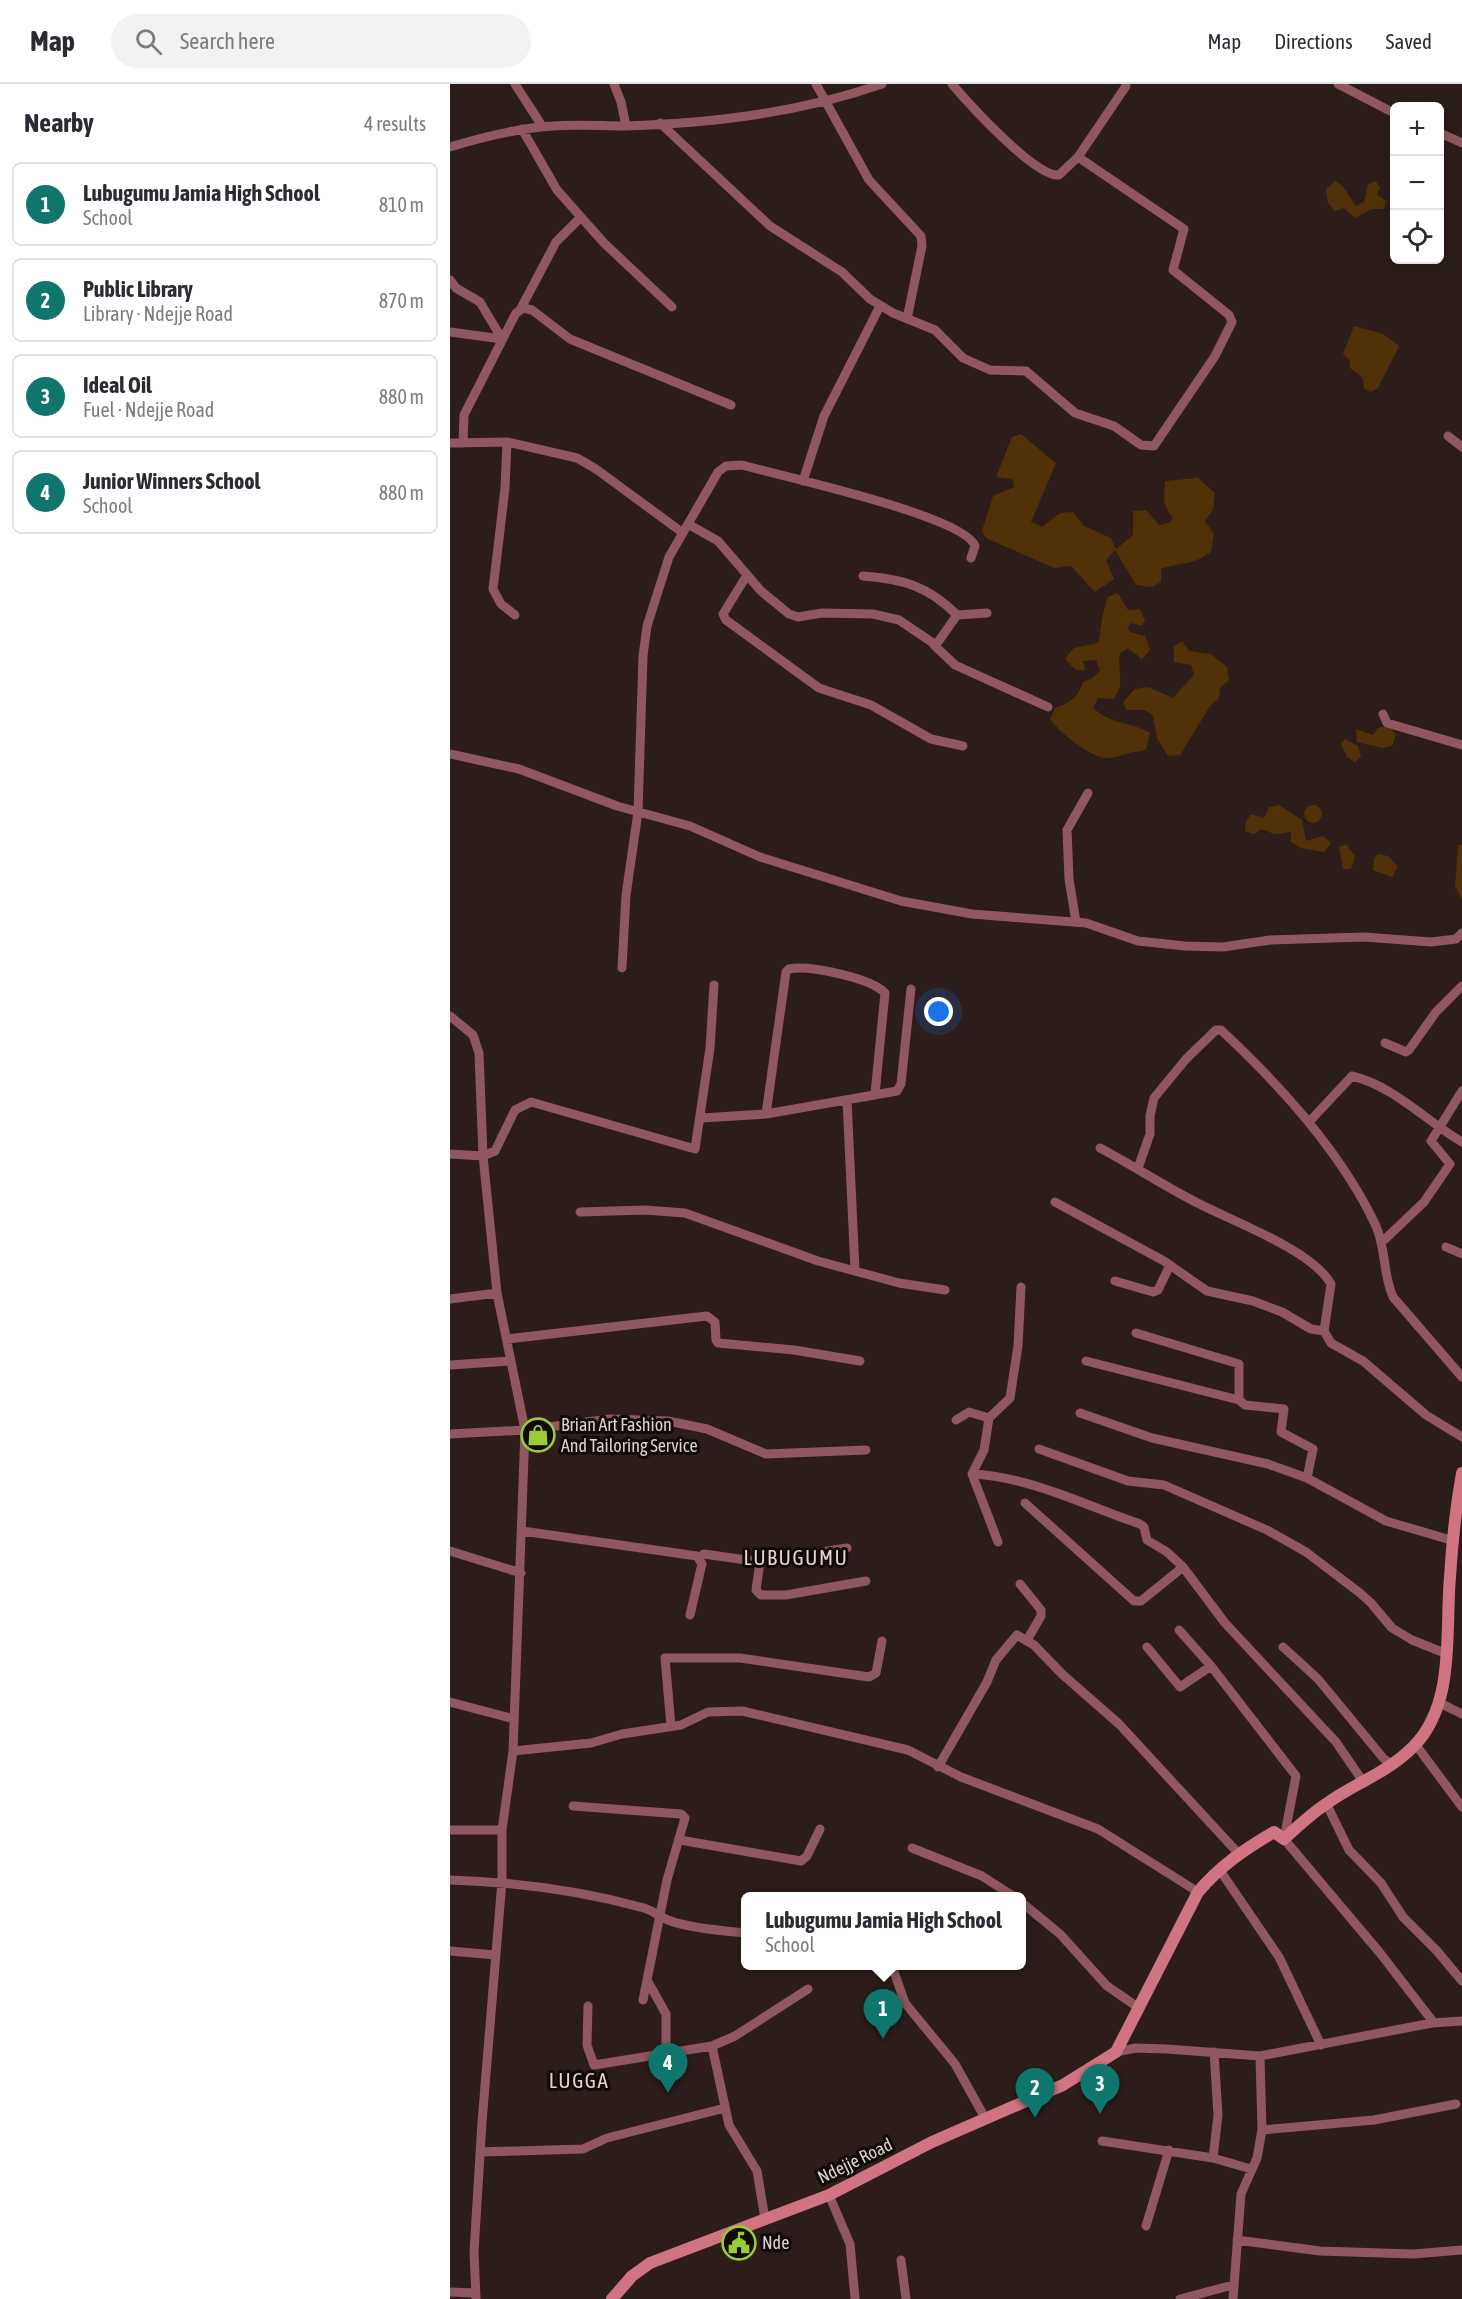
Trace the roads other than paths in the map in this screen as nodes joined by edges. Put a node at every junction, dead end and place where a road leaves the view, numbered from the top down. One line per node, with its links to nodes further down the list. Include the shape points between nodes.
1 (515, 84): 11 (street)
2 (614, 84): 12 (street)
3 (816, 84): 8 (street)
4 (882, 84): 8 (street)
5 (952, 84): 17 (street, via 985,122 1046,172 1059,175)
6 (1338, 84): 9 (street)
7 (1126, 86): 17 (street)
8 (828, 102): 10 (street, via 769,114); 23 (street, via 869,180 921,236)
9 (1390, 110)
10 (660, 123): 12 (street); 20 (street, via 770,226 842,272)
11 (542, 126): 12 (street); 13 (street)
12 (626, 126)
13 (522, 129): 16 (street); 18 (street, via 557,190)
14 (1444, 135): 15 (street)
15 (1462, 143)
16 (450, 147)
17 (1077, 158): 23 (street, via 1184,229 1173,270 1229,315 1232,322 1215,356 1154,446 1141,445 1114,426 1075,413 1026,371 990,370 963,358 938,332)
18 (581, 217): 21 (street); 22 (street, via 556,242)
19 (450, 280): 25 (street, via 480,302)
20 (880, 306): 23 (street); 32 (street, via 824,416)
21 (672, 307)
22 (520, 310): 25 (street); 26 (street, via 532,310 570,339)
23 (907, 319)
24 (450, 332): 25 (street)
25 (502, 339): 30 (street, via 464,415)
26 (731, 405)
27 (1448, 436): 31 (street)
28 (507, 442): 30 (street); 33 (street, via 577,458); 38 (street, via 506,488 493,589 501,604)
29 (450, 443): 30 (street)
30 (463, 443)
31 (1462, 447)
32 (803, 481): 33 (street, via 742,465 726,466 718,472); 34 (street, via 892,503 947,525 975,542)
33 (686, 529): 35 (street, via 718,541); 47 (street, via 669,557 647,626)
34 (970, 558)
35 (747, 575): 40 (street, via 789,614 873,614 899,620); 44 (street, via 723,614 726,620 819,688 871,705 931,739)
36 (863, 576): 39 (street, via 910,583)
37 (987, 613): 39 (street)
38 (514, 615)
39 (957, 615): 40 (street)
40 (934, 645): 41 (street, via 955,665)
41 (1048, 707)
42 (1383, 714): 43 (street, via 1387,723)
43 (1462, 745)
44 (963, 746)
45 (450, 754): 47 (street, via 519,769)
46 (1088, 793): 48 (street, via 1067,830)
47 (638, 812): 48 (street, via 690,826 760,857 901,901 972,914); 50 (street, via 626,895)
48 (1076, 922): 49 (street, via 1138,941 1185,946 1364,937 1431,942)
49 (1461, 938)
50 (622, 968)
51 (714, 985): 60 (street)
52 (1462, 986): 55 (street, via 1436,1012 1409,1050)
53 (911, 989): 57 (street, via 900,1088)
54 (450, 1016): 66 (street, via 472,1035 479,1053)
55 (1386, 1043)
56 (1462, 1091): 62 (street)
57 (875, 1094): 58 (street); 59 (street, via 885,993 867,982 810,968 789,969)
58 (847, 1100): 59 (street); 74 (street)
59 (766, 1114): 60 (street)
60 (702, 1118): 66 (street, via 692,1150 528,1102 515,1110 495,1151)
61 (1309, 1122): 62 (street, via 1352,1076 1419,1110); 67 (street, via 1222,1031 1216,1030 1154,1098 1150,1134); 70 (street, via 1362,1200)
62 (1438, 1127): 63 (street); 70 (street, via 1431,1141 1450,1164 1424,1202)
63 (1462, 1142)
64 (1100, 1148): 67 (street)
65 (450, 1154): 66 (street)
66 (483, 1156): 78 (street)
67 (1138, 1168): 80 (street, via 1225,1218 1284,1244 1328,1279 1331,1286)
68 (1055, 1202): 73 (street)
69 (580, 1212): 74 (street, via 685,1213 818,1261)
70 (1382, 1242): 87 (street, via 1393,1297)
71 (1446, 1247): 72 (street)
72 (1462, 1254)
73 (1170, 1265): 75 (street, via 1158,1290 1153,1292); 80 (street, via 1207,1291 1253,1300 1311,1329)
74 (855, 1270): 77 (street, via 898,1283)
75 (1115, 1281)
76 (1021, 1287): 90 (street, via 1010,1398)
77 (945, 1290)
78 (497, 1293): 79 (street); 82 (street)
79 (450, 1299)
80 (1324, 1331): 94 (street, via 1331,1343 1363,1361 1426,1415)
81 (1136, 1333): 88 (street, via 1239,1364)
82 (507, 1339): 83 (street); 84 (street, via 707,1316 715,1322 717,1343)
83 (512, 1361): 86 (street); 92 (street)
84 (860, 1361)
85 (1086, 1361): 88 (street)
86 (450, 1365)
87 (1462, 1377)
88 (1239, 1400): 99 (street, via 1245,1405 1284,1409 1281,1432 1313,1449)
89 (1080, 1413): 99 (street, via 1152,1438 1248,1457)
90 (989, 1418): 91 (street, via 969,1412); 98 (street, via 984,1450)
91 (956, 1420)
92 (525, 1430): 93 (street); 96 (street, via 610,1419 668,1421 707,1430 766,1454); 102 (street)
93 (450, 1434)
94 (1462, 1437)
95 (1039, 1449): 119 (street, via 1118,1478 1164,1485 1267,1530 1306,1552 1360,1593 1392,1628)
96 (866, 1450)
97 (1462, 1473): 100 (street)
98 (972, 1474): 104 (street); 109 (street, via 1001,1475 1035,1485 1140,1524 1150,1543)
99 (1307, 1478): 103 (street, via 1386,1521)
100 (1460, 1496): 103 (street)
101 (1025, 1503): 109 (street, via 1134,1601 1141,1601)
102 (522, 1531): 107 (street); 110 (street)
103 (1454, 1541): 119 (street)
104 (998, 1542)
105 (847, 1548): 108 (street)
106 (450, 1551): 110 (street)
107 (699, 1557): 108 (street, via 704,1554); 113 (street, via 702,1564)
108 (760, 1562): 111 (street, via 756,1590 761,1595 786,1595)
109 (1183, 1567): 130 (street, via 1225,1623 1336,1742)
110 (521, 1573): 124 (street)
111 (866, 1581)
112 (1020, 1584): 115 (street, via 1041,1610)
113 (690, 1615)
114 (1179, 1630): 120 (street)
115 (1027, 1640): 129 (street, via 1017,1635 996,1659); 140 (street, via 1119,1724)
116 (882, 1641): 125 (street, via 876,1672 869,1677 740,1658 665,1658)
117 (1148, 1647): 120 (street, via 1180,1688)
118 (1284, 1647): 128 (street, via 1318,1679 1384,1759)
119 (1447, 1654): 122 (street)
120 (1211, 1666): 137 (street, via 1296,1776)
121 (450, 1702): 124 (street)
122 (1438, 1702): 123 (street); 126 (street)
123 (1462, 1714)
124 (514, 1719): 127 (street)
125 (671, 1726): 127 (street, via 591,1743); 129 (street, via 708,1712 742,1711 908,1750)
126 (1416, 1745): 128 (street); 133 (street)
127 (513, 1751): 136 (street)
128 (1394, 1765): 130 (street)
129 (938, 1767): 145 (street, via 1098,1829)
130 (1364, 1783): 131 (street)
131 (1326, 1803): 137 (street); 153 (street, via 1349,1850)
132 (573, 1806): 138 (street, via 681,1814 685,1818)
133 (1462, 1807)
134 (820, 1829): 138 (street, via 801,1861)
135 (450, 1830): 136 (street)
136 (502, 1830): 143 (street)
137 (1284, 1839): 140 (street, via 1274,1832); 159 (street)
138 (680, 1840): 147 (street)
139 (912, 1848): 144 (street, via 982,1876)
140 (1238, 1853): 141 (street)
141 (1219, 1869): 145 (street); 160 (street, via 1279,1957)
142 (450, 1880): 143 (street)
143 (502, 1881): 147 (street, via 604,1899); 150 (street)
144 (1007, 1892)
145 (1197, 1892): 157 (street)
146 (1026, 1906): 157 (street, via 1060,1934 1107,1986)
147 (661, 1914): 148 (street, via 669,1921); 152 (street)
148 (741, 1933)
149 (450, 1950): 150 (street)
150 (495, 1955): 172 (street)
151 (893, 1970): 168 (street, via 904,2003 955,2064)
152 (647, 1980): 155 (street); 164 (street, via 666,2014)
153 (1462, 1981)
154 (808, 1989): 161 (street, via 735,2037)
155 (643, 2000)
156 (588, 2006): 164 (street, via 587,2044 594,2065)
157 (1139, 2008): 162 (street)
158 (1462, 2021): 159 (street)
159 (1434, 2023): 160 (street)
160 (1321, 2045): 165 (street)
161 (712, 2046): 164 (street); 167 (street)
162 (1116, 2052): 163 (street, via 1136,2048); 168 (street, Ndejje Road, via 1063,2085)
163 (1214, 2052): 165 (street); 173 (street, via 1218,2115)
164 (666, 2053)
165 (1260, 2056): 169 (street)
166 (1456, 2104): 169 (street, via 1374,2120)
167 (725, 2108): 172 (street, via 607,2138 583,2149); 176 (street, via 730,2128 758,2171)
168 (986, 2118): 175 (street, Ndejje Road)
169 (1262, 2130): 174 (street)
170 (1102, 2141): 171 (street)
171 (1169, 2150): 173 (street); 177 (street)
172 (480, 2152): 183 (street)
173 (1213, 2158): 174 (street)
174 (1251, 2169): 178 (street, via 1241,2194)
175 (828, 2195): 176 (street, Ndejje Road); 184 (street, via 850,2244)
176 (765, 2219): 185 (street, Ndejje Road, via 650,2263)
177 (1146, 2226)
178 (1237, 2240): 179 (street, via 1320,2251 1413,2254); 181 (street)
179 (1462, 2250)
180 (901, 2260): 186 (street)
181 (1233, 2284): 187 (street); 188 (street)
182 (450, 2292): 183 (street)
183 (475, 2296)
184 (855, 2298)
185 (612, 2299)
186 (906, 2299)
187 (1180, 2299)
188 (1233, 2299)

